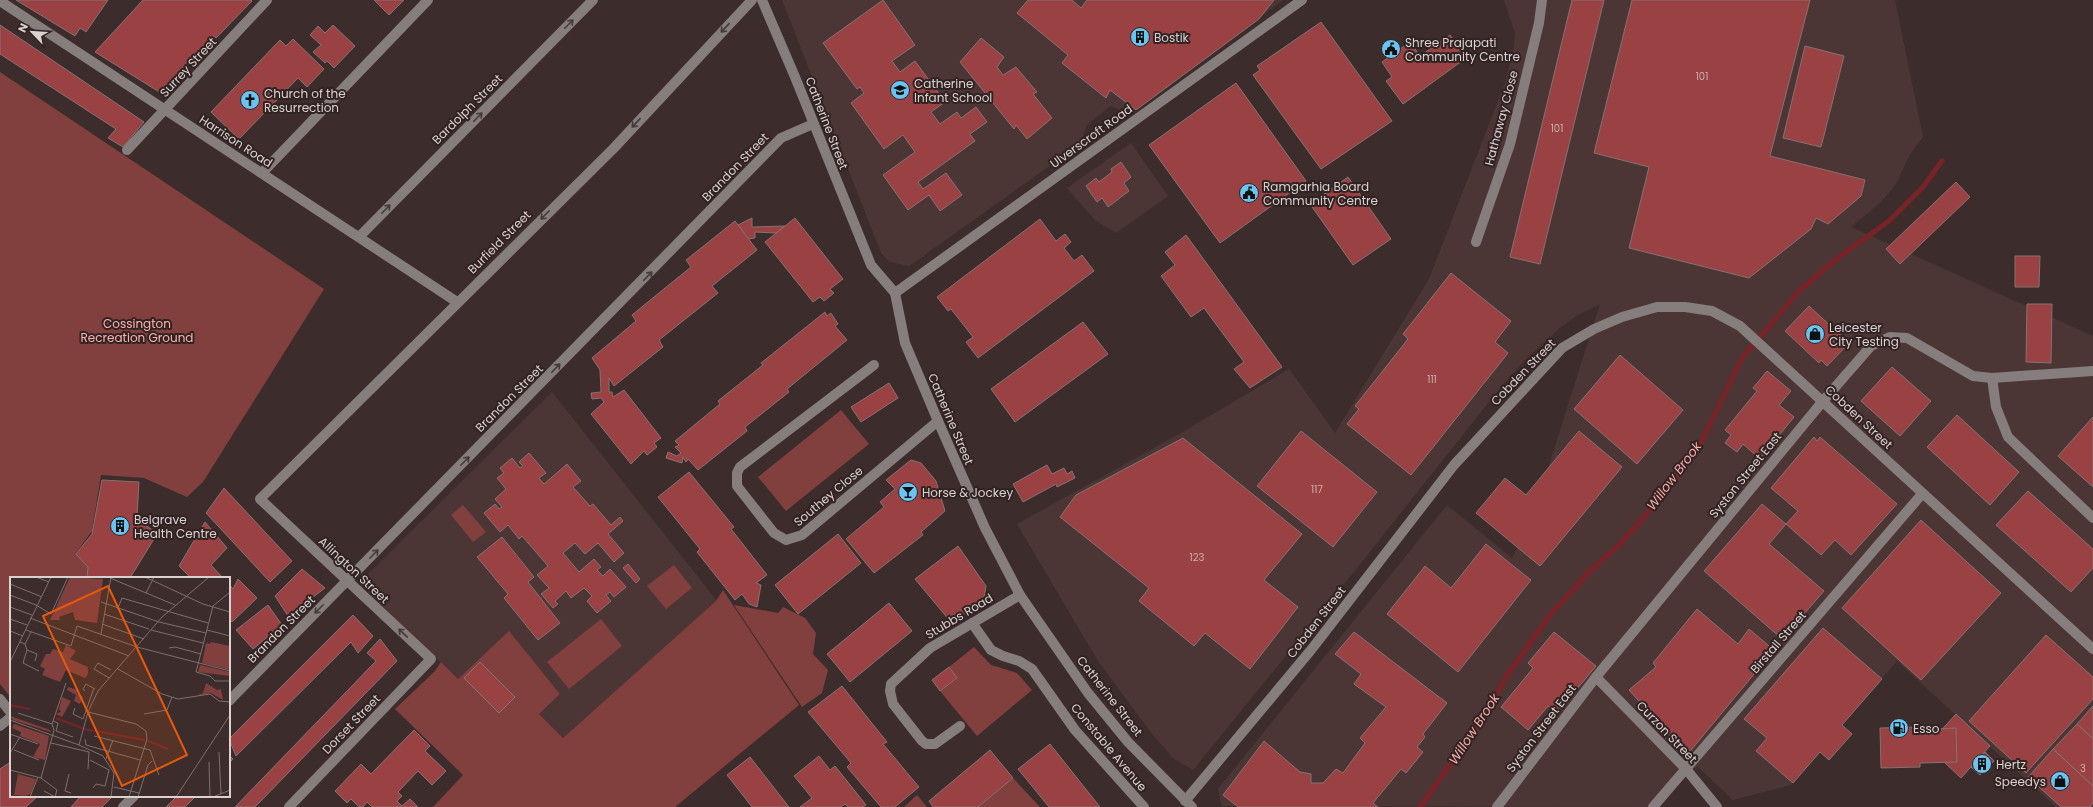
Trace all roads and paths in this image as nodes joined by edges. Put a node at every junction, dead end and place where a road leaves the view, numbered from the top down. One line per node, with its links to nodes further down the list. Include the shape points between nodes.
1 (267, 0): 9 (street, Surrey Street)
2 (428, 0): 12 (street)
3 (593, 0): 13 (street, Bardolph Street, one-way to 3)
4 (752, 0): 16 (street, Burfield Street, one-way to 16, via 613,149)
5 (762, 0): 10 (street, Catherine Street)
6 (1302, 0): 15 (street, Ulverscroft Road)
7 (1542, 0): 14 (street, Hathaway Close, via 1539,23 1510,144)
8 (0, 1): 9 (street, Harrison Road)
9 (165, 110): 11 (street, Surrey Street); 12 (street, Harrison Road)
10 (813, 124): 15 (street, Catherine Street, via 871,265); 25 (street, Brandon Street, one-way to 10, via 781,138)
11 (127, 150)
12 (262, 173): 13 (street, Harrison Road)
13 (359, 237): 16 (street, Harrison Road)
14 (1476, 242)
15 (895, 293): 21 (street, Catherine Street, via 905,344)
16 (457, 302): 23 (street, Burfield Street)
17 (874, 365): 21 (street, Southey Close, via 740,467 737,473 737,486 774,533 786,540 802,535)
18 (2093, 371): 19 (street, Syston Street East)
19 (1992, 378): 20 (street, Syston Street East, via 1973,376 1907,338 1890,338 1871,346); 24 (street, via 1996,407 2008,437)
20 (1823, 401): 22 (street, Cobden Street); 30 (street, Syston Street East); 39 (street, Cobden Street, via 1740,326 1712,311 1685,307 1657,307 1622,317 1594,329 1562,348 1454,465)
21 (938, 421): 26 (street, Catherine Street, via 985,528)
22 (1922, 494): 28 (street, Cobden Street); 37 (street, Birstall Street)
23 (260, 499): 25 (street, Allington Street)
24 (2093, 518)
25 (347, 581): 29 (street, Allington Street, one-way to 25); 32 (street, Brandon Street, one-way to 32)
26 (1020, 595): 27 (street, Stubbs Road); 39 (street, Catherine Street, via 1088,693 1128,742)
27 (972, 623): 36 (street, Stubbs Road, via 930,648 895,679 890,691 893,704 926,744 935,744); 42 (street, Constable Avenue, via 991,650 1019,660 1032,669 1075,730)
28 (2093, 649)
29 (431, 660): 41 (street, Dorset Street)
30 (1596, 678): 37 (street, Curzon Street); 43 (street, Syston Street East)
31 (0, 699): 33 (street)
32 (230, 700)
33 (10, 712)
34 (10, 718): 35 (street)
35 (0, 726)
36 (960, 726)
37 (1686, 769): 44 (street, Birstall Street); 45 (street, Curzon Street)
38 (133, 797): 40 (street)
39 (1189, 804)
40 (123, 807)
41 (289, 807)
42 (1144, 807)
43 (1497, 807)
44 (1653, 807)
45 (1717, 807)

